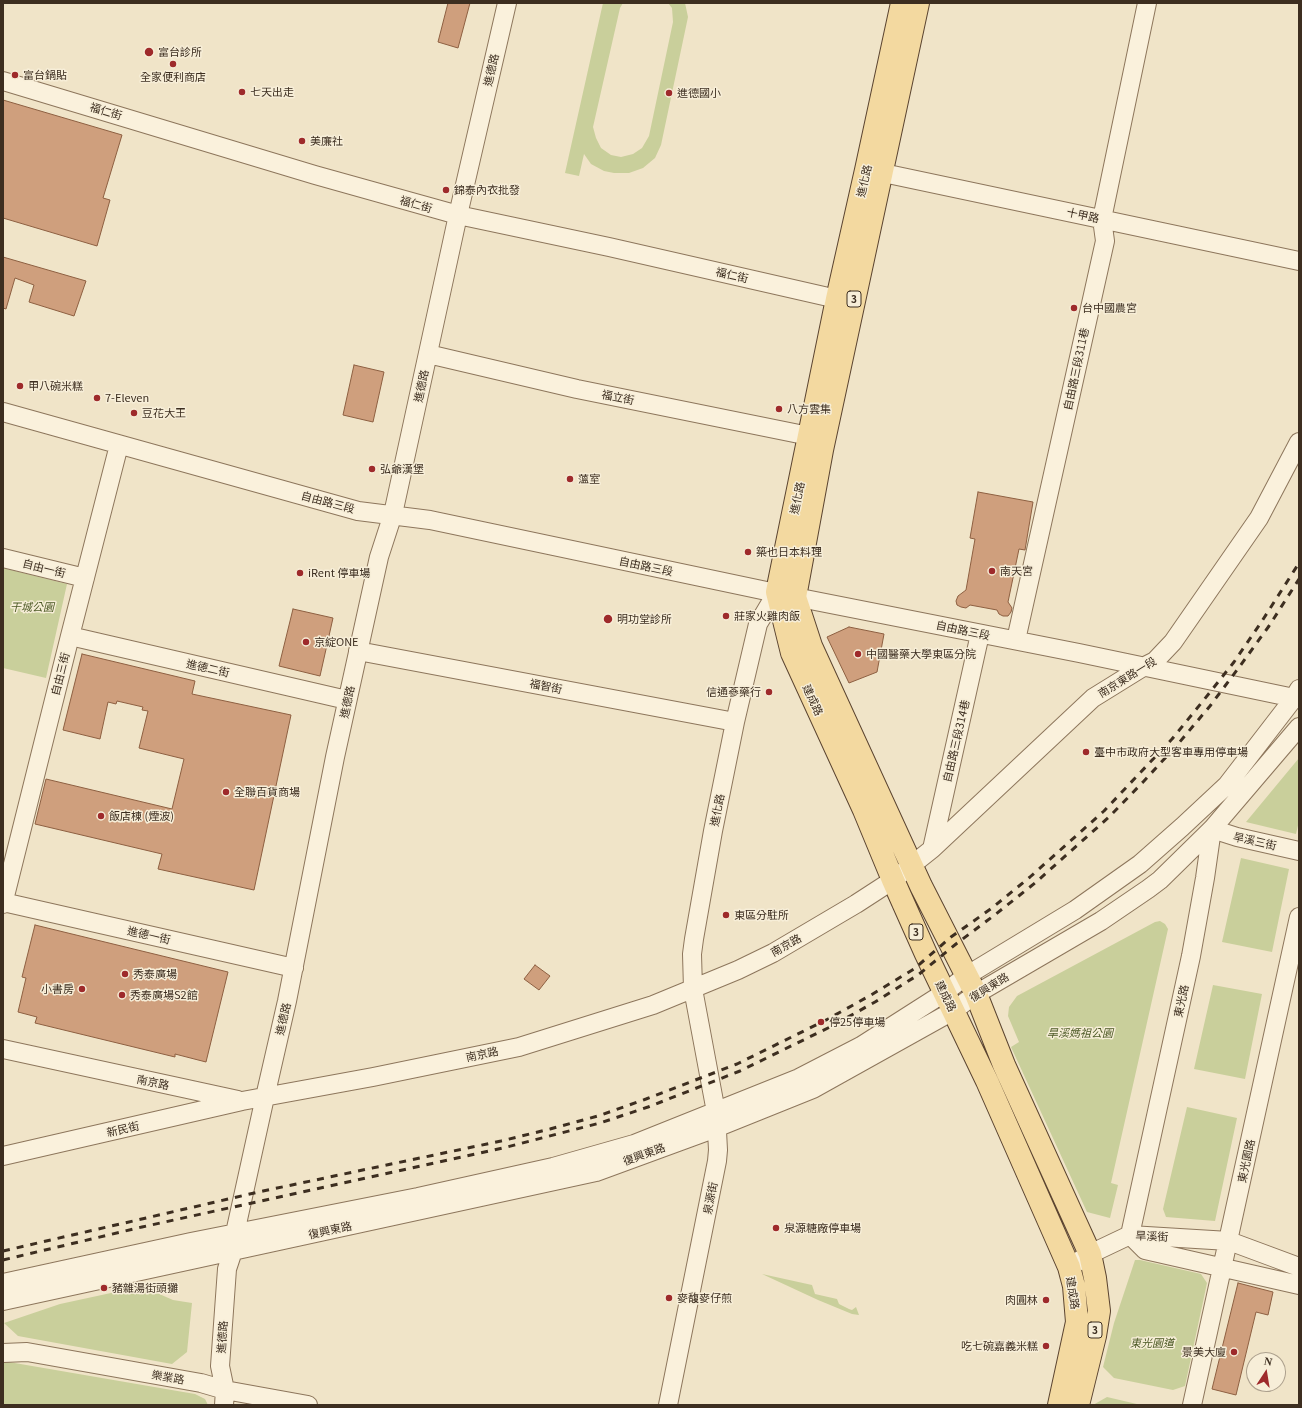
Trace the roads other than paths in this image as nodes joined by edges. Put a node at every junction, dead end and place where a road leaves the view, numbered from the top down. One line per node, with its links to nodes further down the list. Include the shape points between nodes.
1 (506, 3): 7 (street, 進德路)
2 (902, 3): 6 (main road, 進化路 / 3)
3 (918, 3): 6 (main road, 進化路 / 3)
4 (1147, 3): 8 (street, 自由路三段311巷)
5 (3, 81): 7 (street, 福仁街, via 315,175)
6 (874, 171): 8 (street, 十甲路); 10 (main road, 進化路 / 3); 19 (main road, 進化路 / 3, via 822,450)
7 (458, 215): 10 (street, 福仁街); 11 (street, 進德路)
8 (1102, 219): 9 (street, 十甲路); 22 (street, 自由路三段311巷, via 1104,241)
9 (1299, 261)
10 (837, 299): 13 (main road, 進化路 / 3)
11 (428, 354): 13 (street, 福立街, via 577,389); 16 (street, 進德路)
12 (3, 412): 15 (street, 自由路三段)
13 (809, 436): 19 (main road, 進化路 / 3)
14 (1299, 442): 24 (street, 南京東路一段, via 1259,518 1173,642 1155,661)
15 (119, 445): 16 (street, 自由路三段, via 358,511); 18 (street, 自由三街)
16 (393, 514): 19 (street, 自由路三段); 23 (street, 進德路, via 379,556)
17 (3, 558): 18 (street, 自由一街)
18 (84, 578): 21 (street, 自由三街)
19 (786, 595): 20 (street, 自由路三段); 27 (street, 進化路, via 758,624); 31 (main road, 建成路 / 3); 32 (main road, 建成路 / 3, via 792,654 864,810)
20 (980, 634): 22 (street, 自由路三段); 31 (street, 自由路三段314巷)
21 (70, 636): 26 (street, 進德二街); 33 (street, 自由三街)
22 (1016, 640): 24 (street, 自由路三段)
23 (358, 651): 26 (street, 進德路); 27 (street, 福智街)
24 (1143, 667): 25 (street, 自由路三段); 31 (street, 南京東路一段, via 1093,698)
25 (1297, 696): 36 (street, 復興東路, via 1227,784 1182,827 1140,864)
26 (347, 700): 35 (street, 進德路)
27 (735, 722): 37 (street, 進化路, via 694,939)
28 (1299, 727): 29 (street)
29 (1212, 829): 30 (street, 旱溪三街, via 1237,838); 36 (street, 復興東路, via 1148,889 1101,921); 45 (street, 東光路, via 1191,956)
30 (1299, 851)
31 (922, 856): 32 (street, 南京路); 36 (main road, 建成路 / 3, via 921,886)
32 (893, 880): 37 (street, 南京路, via 773,953); 38 (main road, 建成路 / 3)
33 (3, 903): 35 (street, 進德一街)
34 (1299, 917): 46 (street, 東光園路)
35 (294, 968): 40 (street, 進德路)
36 (971, 985): 38 (street, 復興東路); 48 (main road, 建成路 / 3, via 1004,1065)
37 (693, 989): 40 (street, 南京路, via 638,1010 518,1047); 42 (street, 泉源街)
38 (948, 1002): 42 (street, 復興東路); 49 (main road, 建成路 / 3, via 987,1081)
39 (3, 1049): 41 (street, 南京路)
40 (265, 1097): 41 (street, 南京路); 44 (street, 進德路)
41 (242, 1102): 43 (street, 新民街)
42 (716, 1120): 44 (street, 復興東路, via 553,1167); 47 (street, 復興東路, via 596,1172); 60 (street, 泉源街, via 717,1160)
43 (3, 1156)
44 (235, 1233): 47 (street, 進德路); 52 (street, 復興東路)
45 (1130, 1235): 46 (street, 旱溪街); 48 (street); 50 (street, 旱溪街, via 1146,1250)
46 (1229, 1241): 50 (street, 東光園路); 51 (street, 旱溪街)
47 (233, 1251): 54 (street, 復興東路); 58 (street, 進德路, via 227,1269 220,1366)
48 (1090, 1254): 49 (street); 62 (main road, 建成路 / 3, via 1099,1310)
49 (1069, 1267): 61 (main road, 建成路 / 3, via 1074,1286 1077,1322)
50 (1222, 1267): 53 (street, 旱溪街); 63 (street, 東光園路)
51 (1299, 1267)
52 (3, 1283)
53 (1299, 1285)
54 (3, 1301)
55 (3, 1339): 56 (street, 樂業路)
56 (27, 1352): 57 (street, 樂業路); 58 (street, 樂業路, via 200,1383)
57 (3, 1353)
58 (225, 1398): 59 (street, 樂業路)
59 (308, 1405)
60 (668, 1405)
61 (1059, 1405)
62 (1078, 1405)
63 (1192, 1405)

